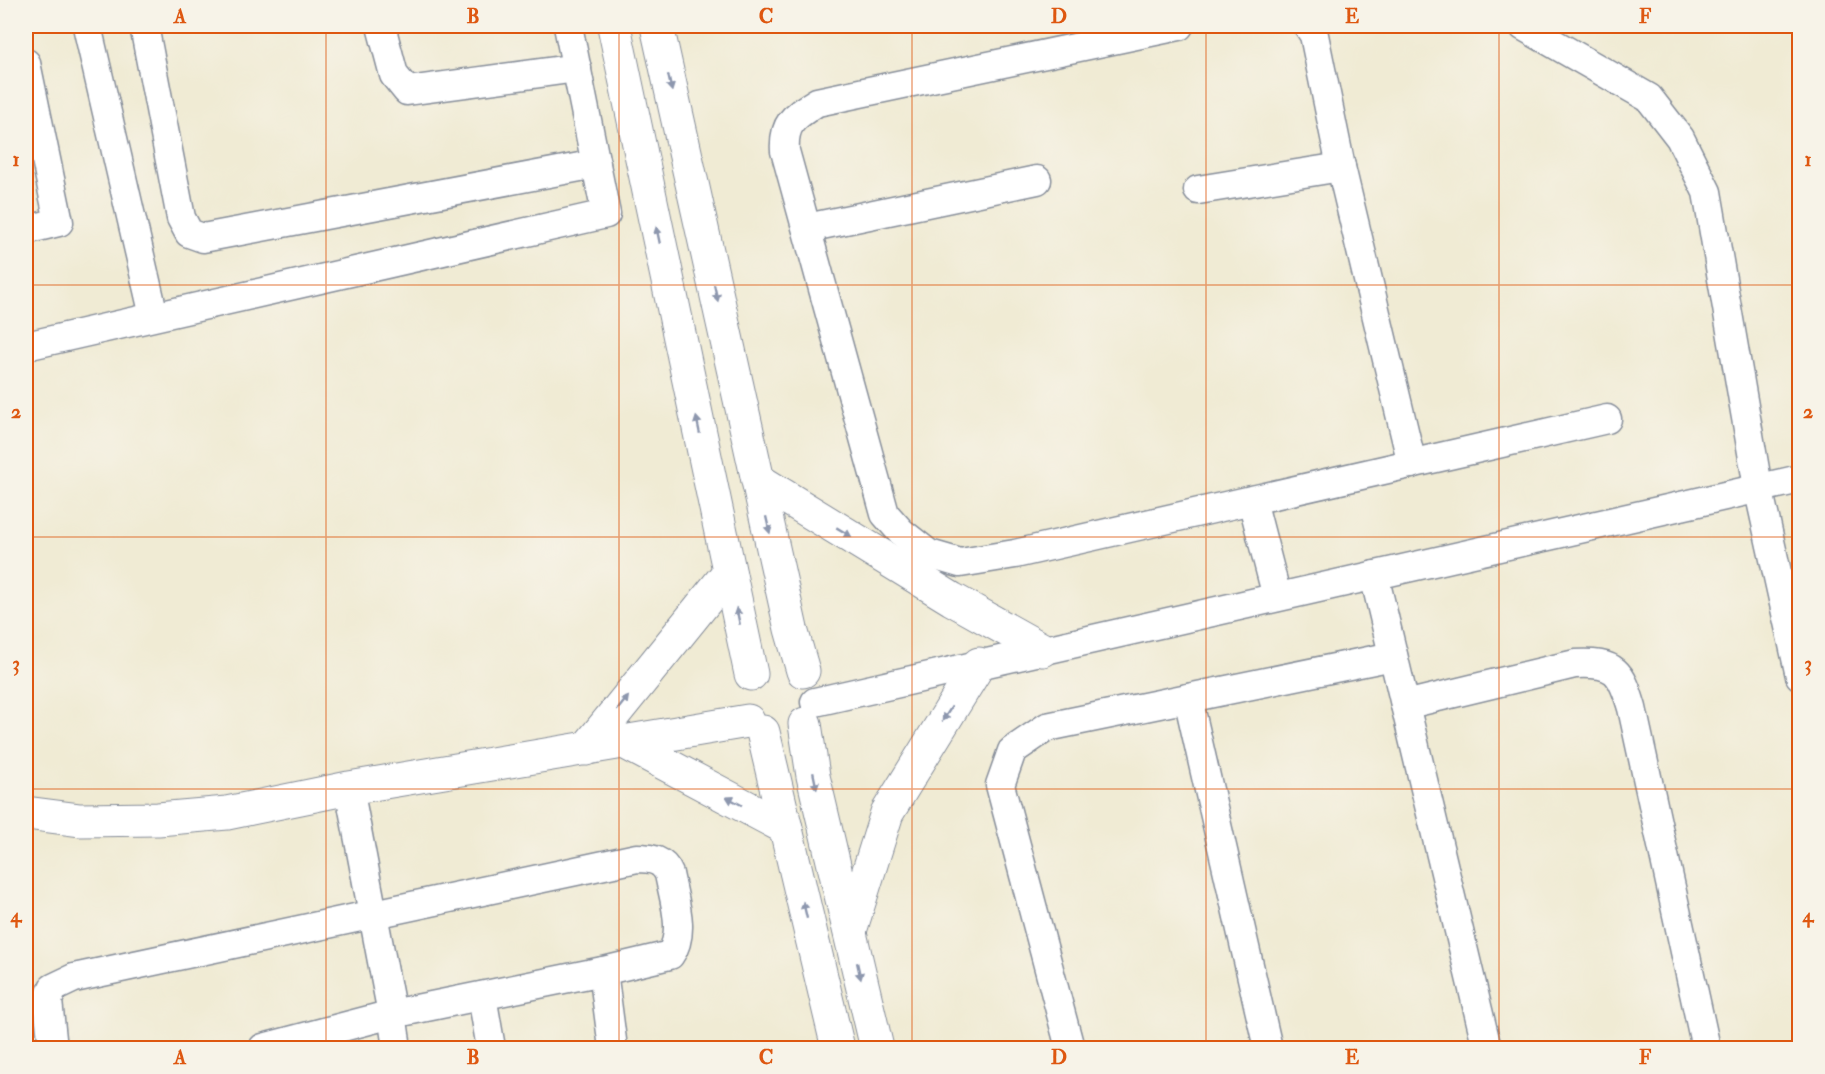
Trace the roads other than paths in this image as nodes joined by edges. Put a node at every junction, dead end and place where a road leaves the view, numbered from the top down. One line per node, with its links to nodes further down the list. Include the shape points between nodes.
1 (87, 26): 18 (street)
2 (144, 26): 12 (street, via 181,218 189,232 203,238)
3 (381, 26): 11 (street, via 394,75 407,91)
4 (568, 26): 11 (street)
5 (614, 26): 26 (main road, one-way to 5)
6 (657, 26): 23 (main road, one-way to 23)
7 (1179, 26): 16 (street, via 817,102 791,119 784,139)
8 (1308, 26): 13 (street, via 1314,35)
9 (1523, 26): 24 (street, via 1649,98 1680,138 1707,192)
10 (26, 63): 17 (street, via 60,222)
11 (577, 68): 12 (street)
12 (596, 164): 18 (street, via 606,214)
13 (1341, 167): 15 (street); 21 (street)
14 (1037, 180): 16 (street)
15 (1198, 190)
16 (807, 228): 25 (street, via 885,514 929,554 960,563 1016,554)
17 (26, 230)
18 (154, 316): 19 (street)
19 (26, 346)
20 (1607, 419): 21 (street)
21 (1412, 464): 25 (street)
22 (1800, 479): 24 (street)
23 (758, 480): 29 (main road, one-way to 29); 32 (main road, one-way to 32)
24 (1758, 487): 27 (street); 34 (street)
25 (1252, 500): 28 (street)
26 (729, 572): 33 (main road, one-way to 26); 40 (main road, one-way to 26)
27 (1374, 574): 28 (street); 30 (street)
28 (1277, 597): 29 (street)
29 (1043, 650): 31 (street)
30 (1393, 656): 35 (street); 36 (street)
31 (979, 664): 37 (street); 45 (main road, one-way to 45, via 888,813)
32 (803, 671): 33 (main road, via 791,663 776,661); 37 (main road, via 815,691)
33 (751, 674): 38 (main road, via 741,691 743,711)
34 (1800, 676)
35 (1188, 698): 56 (street, via 1047,727 1012,751 1000,785); 57 (street)
36 (1405, 705): 58 (street); 59 (street, via 1575,664 1613,667 1623,679 1632,708)
37 (810, 713): 38 (main road, via 785,735); 45 (main road, one-way to 45, via 813,776)
38 (755, 726): 39 (main road); 43 (main road)
39 (624, 742): 40 (main road); 43 (main road, one-way to 39)
40 (586, 749): 41 (main road)
41 (350, 788): 42 (main road, via 227,813 158,819 80,820); 44 (street)
42 (26, 813)
43 (786, 828): 54 (main road, one-way to 43)
44 (373, 914): 46 (street, via 652,858 666,866 669,874 680,937 676,947 670,955); 48 (street); 49 (street, via 74,978 53,988 48,1001)
45 (850, 931): 55 (main road, one-way to 55)
46 (603, 971): 47 (street); 53 (street)
47 (482, 996): 48 (street); 52 (street)
48 (392, 1014): 50 (street); 51 (street)
49 (53, 1048)
50 (268, 1048)
51 (397, 1048)
52 (491, 1048)
53 (613, 1048)
54 (838, 1048)
55 (877, 1048)
56 (1070, 1048)
57 (1268, 1048)
58 (1486, 1048)
59 (1707, 1048)

